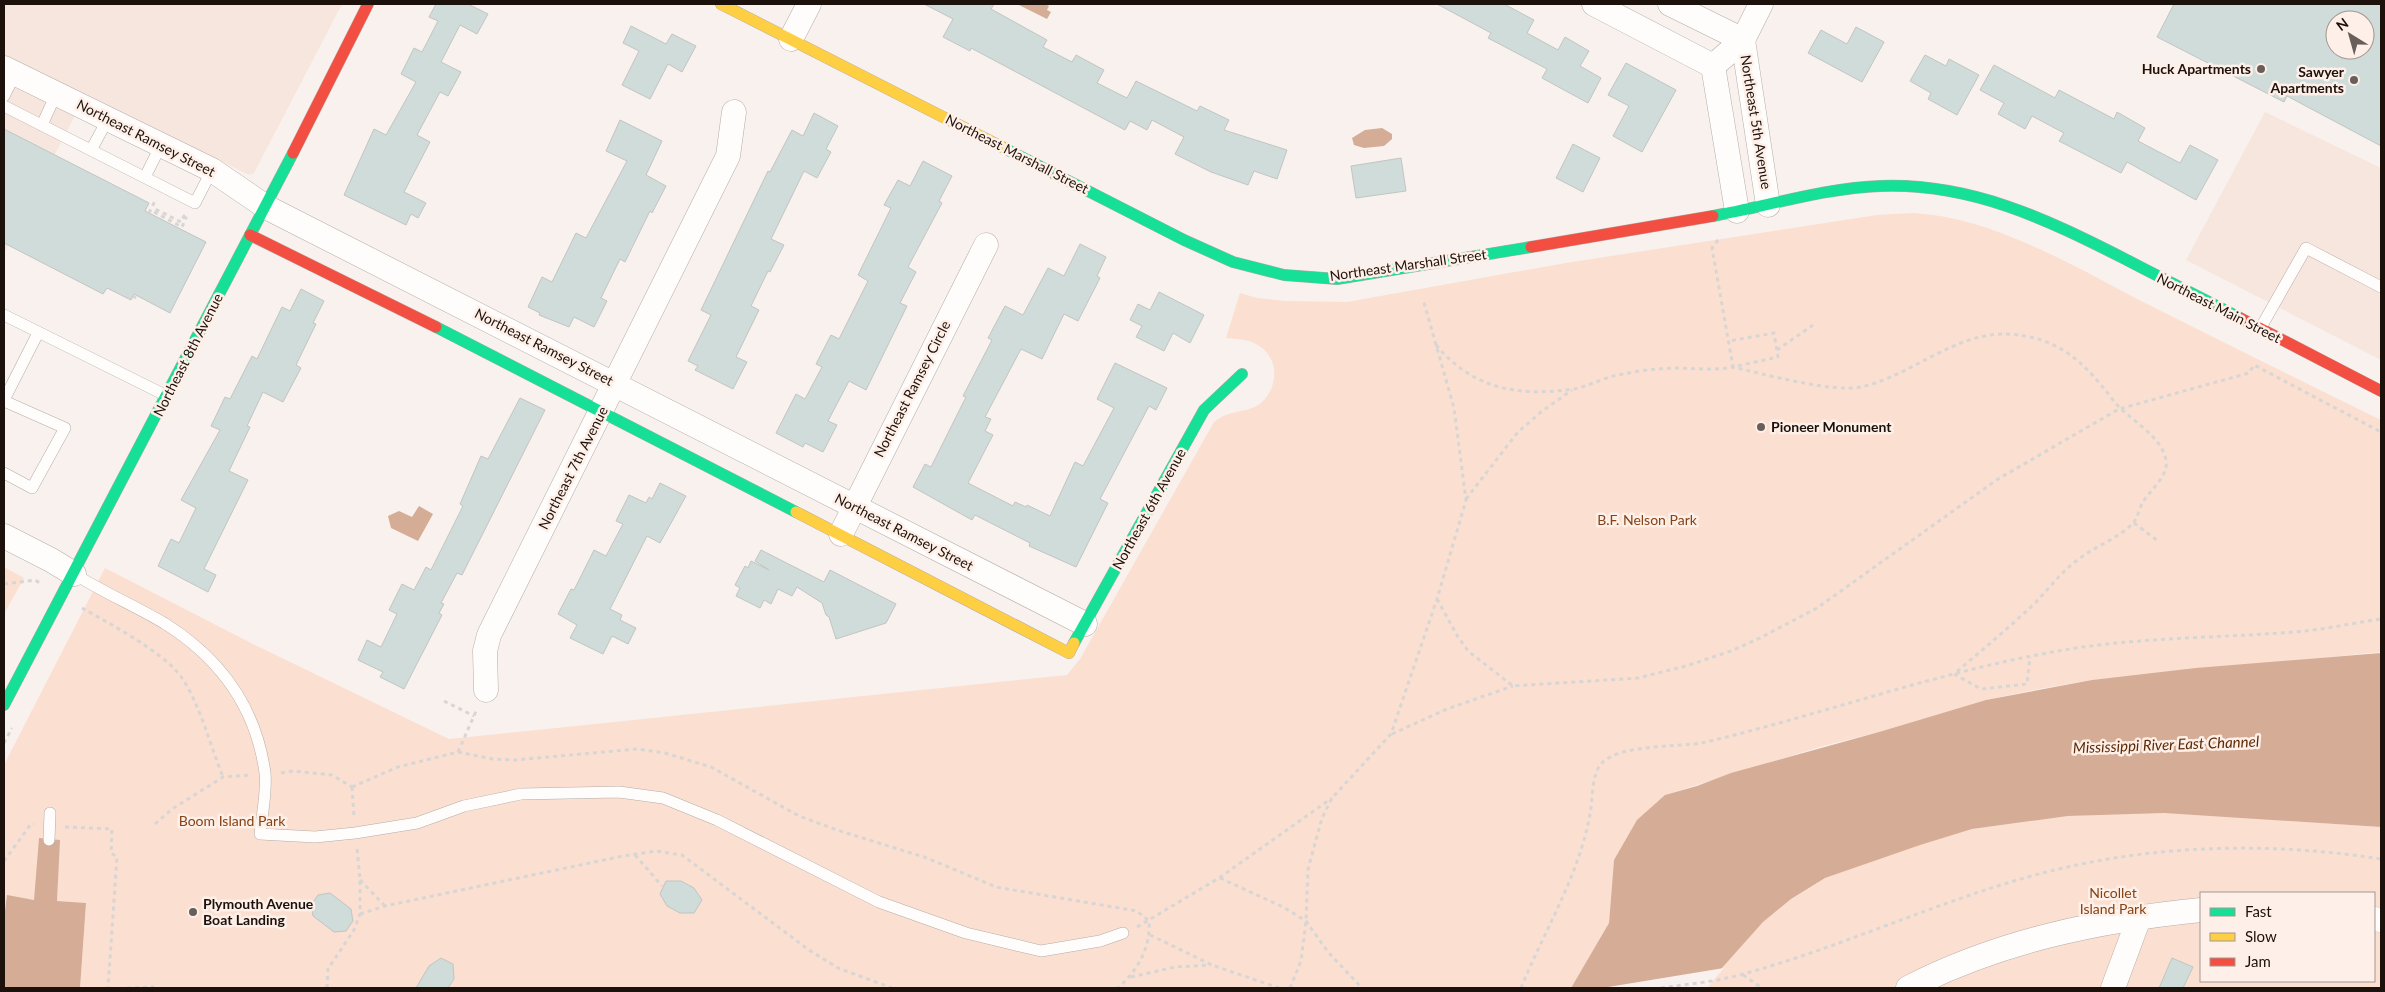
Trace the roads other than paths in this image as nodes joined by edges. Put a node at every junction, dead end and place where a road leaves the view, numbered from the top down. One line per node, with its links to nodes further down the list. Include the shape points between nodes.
1 (368, 4): 22 (street, Northeast 8th Avenue)
2 (721, 4): 7 (street, Northeast Marshall Street)
3 (809, 4): 7 (street)
4 (1594, 4): 9 (street)
5 (1670, 4): 8 (street)
6 (1761, 4): 8 (street, Northeast 5th Avenue)
7 (791, 39): 23 (street, Northeast Marshall Street, via 1184,240 1233,262 1284,275 1337,279)
8 (1743, 40): 9 (street, Northeast 5th Avenue); 21 (street, Northeast 5th Avenue)
9 (1713, 66): 23 (street)
10 (9, 71): 11 (street, Northeast Ramsey Street); 12 (lane)
11 (56, 94): 15 (street, Northeast Ramsey Street); 16 (lane)
12 (4, 96)
13 (4, 106): 16 (lane)
14 (734, 112): 32 (street, Northeast 7th Avenue, via 728,156)
15 (108, 119): 17 (street, Northeast Ramsey Street); 18 (lane)
16 (42, 125): 18 (lane)
17 (161, 145): 19 (street, Northeast Ramsey Street); 20 (lane)
18 (91, 150): 20 (lane)
19 (212, 170): 20 (lane, via 195,203); 22 (street, Northeast Ramsey Street)
20 (144, 177)
21 (1768, 205): 23 (street, Northeast Marshall Street); 24 (street, Northeast Marshall Street, via 1850,189 1903,186 1956,191 2007,204)
22 (266, 207): 25 (street, Northeast 8th Avenue); 32 (street, Northeast Ramsey Street)
23 (1737, 211)
24 (2057, 224): 29 (street, Northeast Main Street)
25 (250, 235): 34 (street, Northeast 8th Avenue); 36 (street)
26 (986, 245): 38 (street, Northeast Ramsey Circle)
27 (2381, 287): 29 (lane, via 2306,248)
28 (4, 315): 30 (lane)
29 (2260, 329): 33 (street, Northeast Main Street)
30 (38, 333): 34 (lane); 35 (lane)
31 (1242, 374): 42 (street, Northeast 6th Avenue, via 1204,410)
32 (615, 383): 36 (street, Northeast 7th Avenue); 38 (street, Northeast Ramsey Street)
33 (2381, 391)
34 (167, 396): 41 (street, Northeast 8th Avenue)
35 (4, 401): 37 (lane, via 65,428 32,488)
36 (602, 412): 39 (street); 43 (street, Northeast 7th Avenue, via 489,635 485,651)
37 (4, 473)
38 (853, 506): 39 (street, Northeast Ramsey Circle); 42 (street, Northeast Ramsey Street)
39 (841, 534): 42 (street, Northeast 6th Avenue, via 1069,653)
40 (4, 536): 41 (street)
41 (74, 574): 44 (street, Northeast 8th Avenue); 49 (lane, via 165,624 202,652 237,691 248,710 265,774 260,834 315,837 355,833 417,823 464,806 521,794 584,791 636,794 663,798 717,820 879,902 966,933 1041,951 1100,941)
42 (1085, 624)
43 (486, 690)
44 (4, 704)
45 (50, 813): 46 (lane)
46 (49, 840)
47 (2200, 910): 48 (street)
48 (2139, 918): 50 (street, via 2084,927 2003,947); 51 (street)
49 (1124, 932)
50 (1908, 988)
51 (2113, 988)

